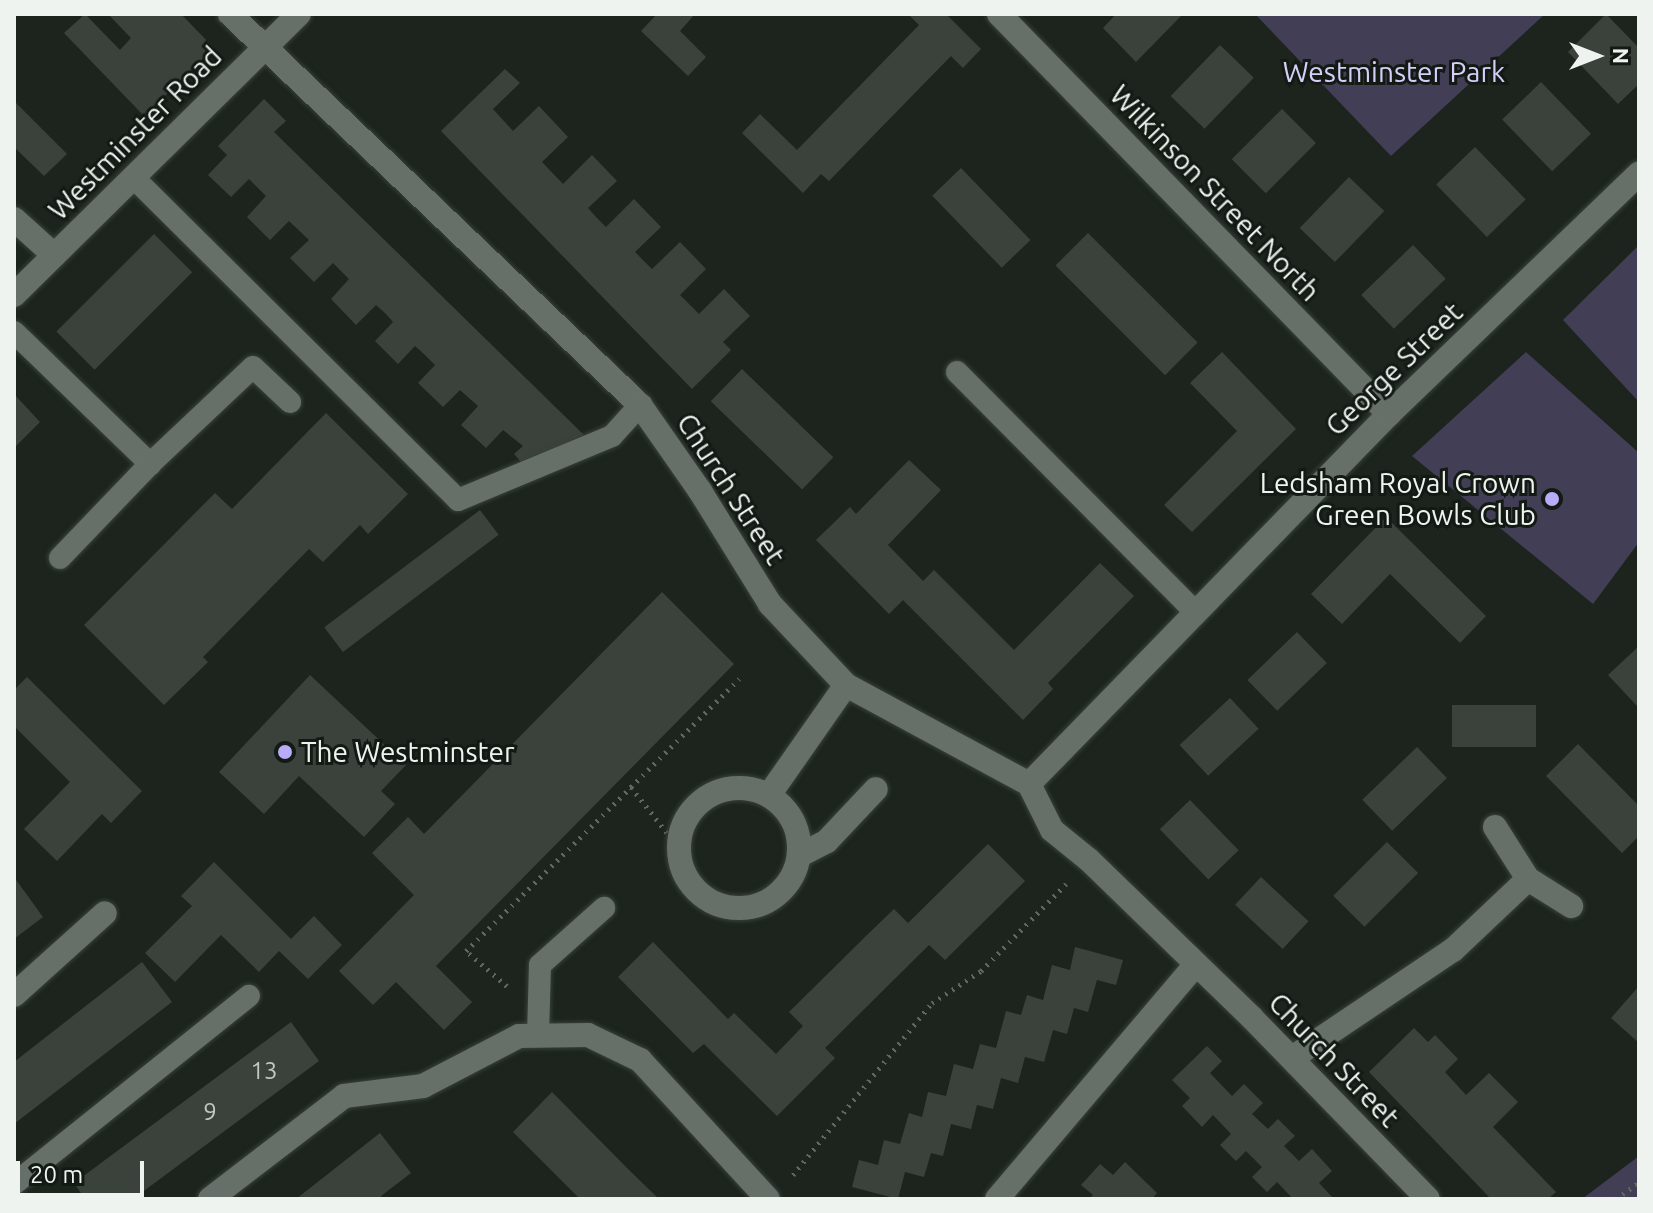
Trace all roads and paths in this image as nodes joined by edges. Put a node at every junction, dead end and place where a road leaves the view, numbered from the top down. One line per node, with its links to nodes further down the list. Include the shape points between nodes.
1 (230, 14): 4 (street, Church Street)
2 (299, 14): 4 (street, Westminster Road)
3 (999, 14): 14 (street, Wilkinson Street North)
4 (264, 48): 6 (street, Westminster Road); 13 (street, Church Street)
5 (1639, 173): 14 (street, George Street)
6 (133, 177): 8 (street, Westminster Road); 13 (lane, via 458,500 612,436)
7 (14, 219): 8 (street)
8 (54, 255): 9 (street, Westminster Road)
9 (14, 295)
10 (14, 332): 15 (lane)
11 (957, 372): 17 (lane)
12 (290, 402): 15 (lane, via 253,367)
13 (640, 405): 19 (street, Church Street, via 770,604)
14 (1389, 414): 17 (street, George Street)
15 (150, 464): 16 (lane)
16 (60, 558)
17 (1194, 611): 20 (street, George Street)
18 (739, 679): 21 (path)
19 (846, 685): 20 (street, Church Street); 23 (street)
20 (1029, 784): 27 (street, Church Street, via 1052,830)
21 (631, 787): 25 (path); 35 (path, via 466,951)
22 (876, 789): 26 (street, via 827,841)
23 (769, 795): 25 (street, via 728,788 709,796 682,827); 26 (street, via 793,820)
24 (1495, 827): 28 (street)
25 (678, 847): 26 (street, via 691,886 725,908 746,909 782,891)
26 (800, 855)
27 (1089, 860): 32 (street, Church Street); 39 (path, via 981,971 932,1003)
28 (1528, 879): 29 (street); 36 (street, via 1453,950)
29 (1571, 906)
30 (604, 908): 35 (lane, via 540,965)
31 (105, 913): 33 (street)
32 (1196, 964): 36 (street, Church Street); 41 (street)
33 (14, 995)
34 (249, 996): 38 (lane)
35 (538, 1025): 39 (street, via 588,1035 640,1060); 40 (street, via 423,1086 344,1096)
36 (1292, 1058): 42 (street, Church Street)
37 (1639, 1182): 43 (path)
38 (14, 1184)
39 (776, 1193)
40 (210, 1199)
41 (997, 1199)
42 (1428, 1199)
43 (1616, 1199)

